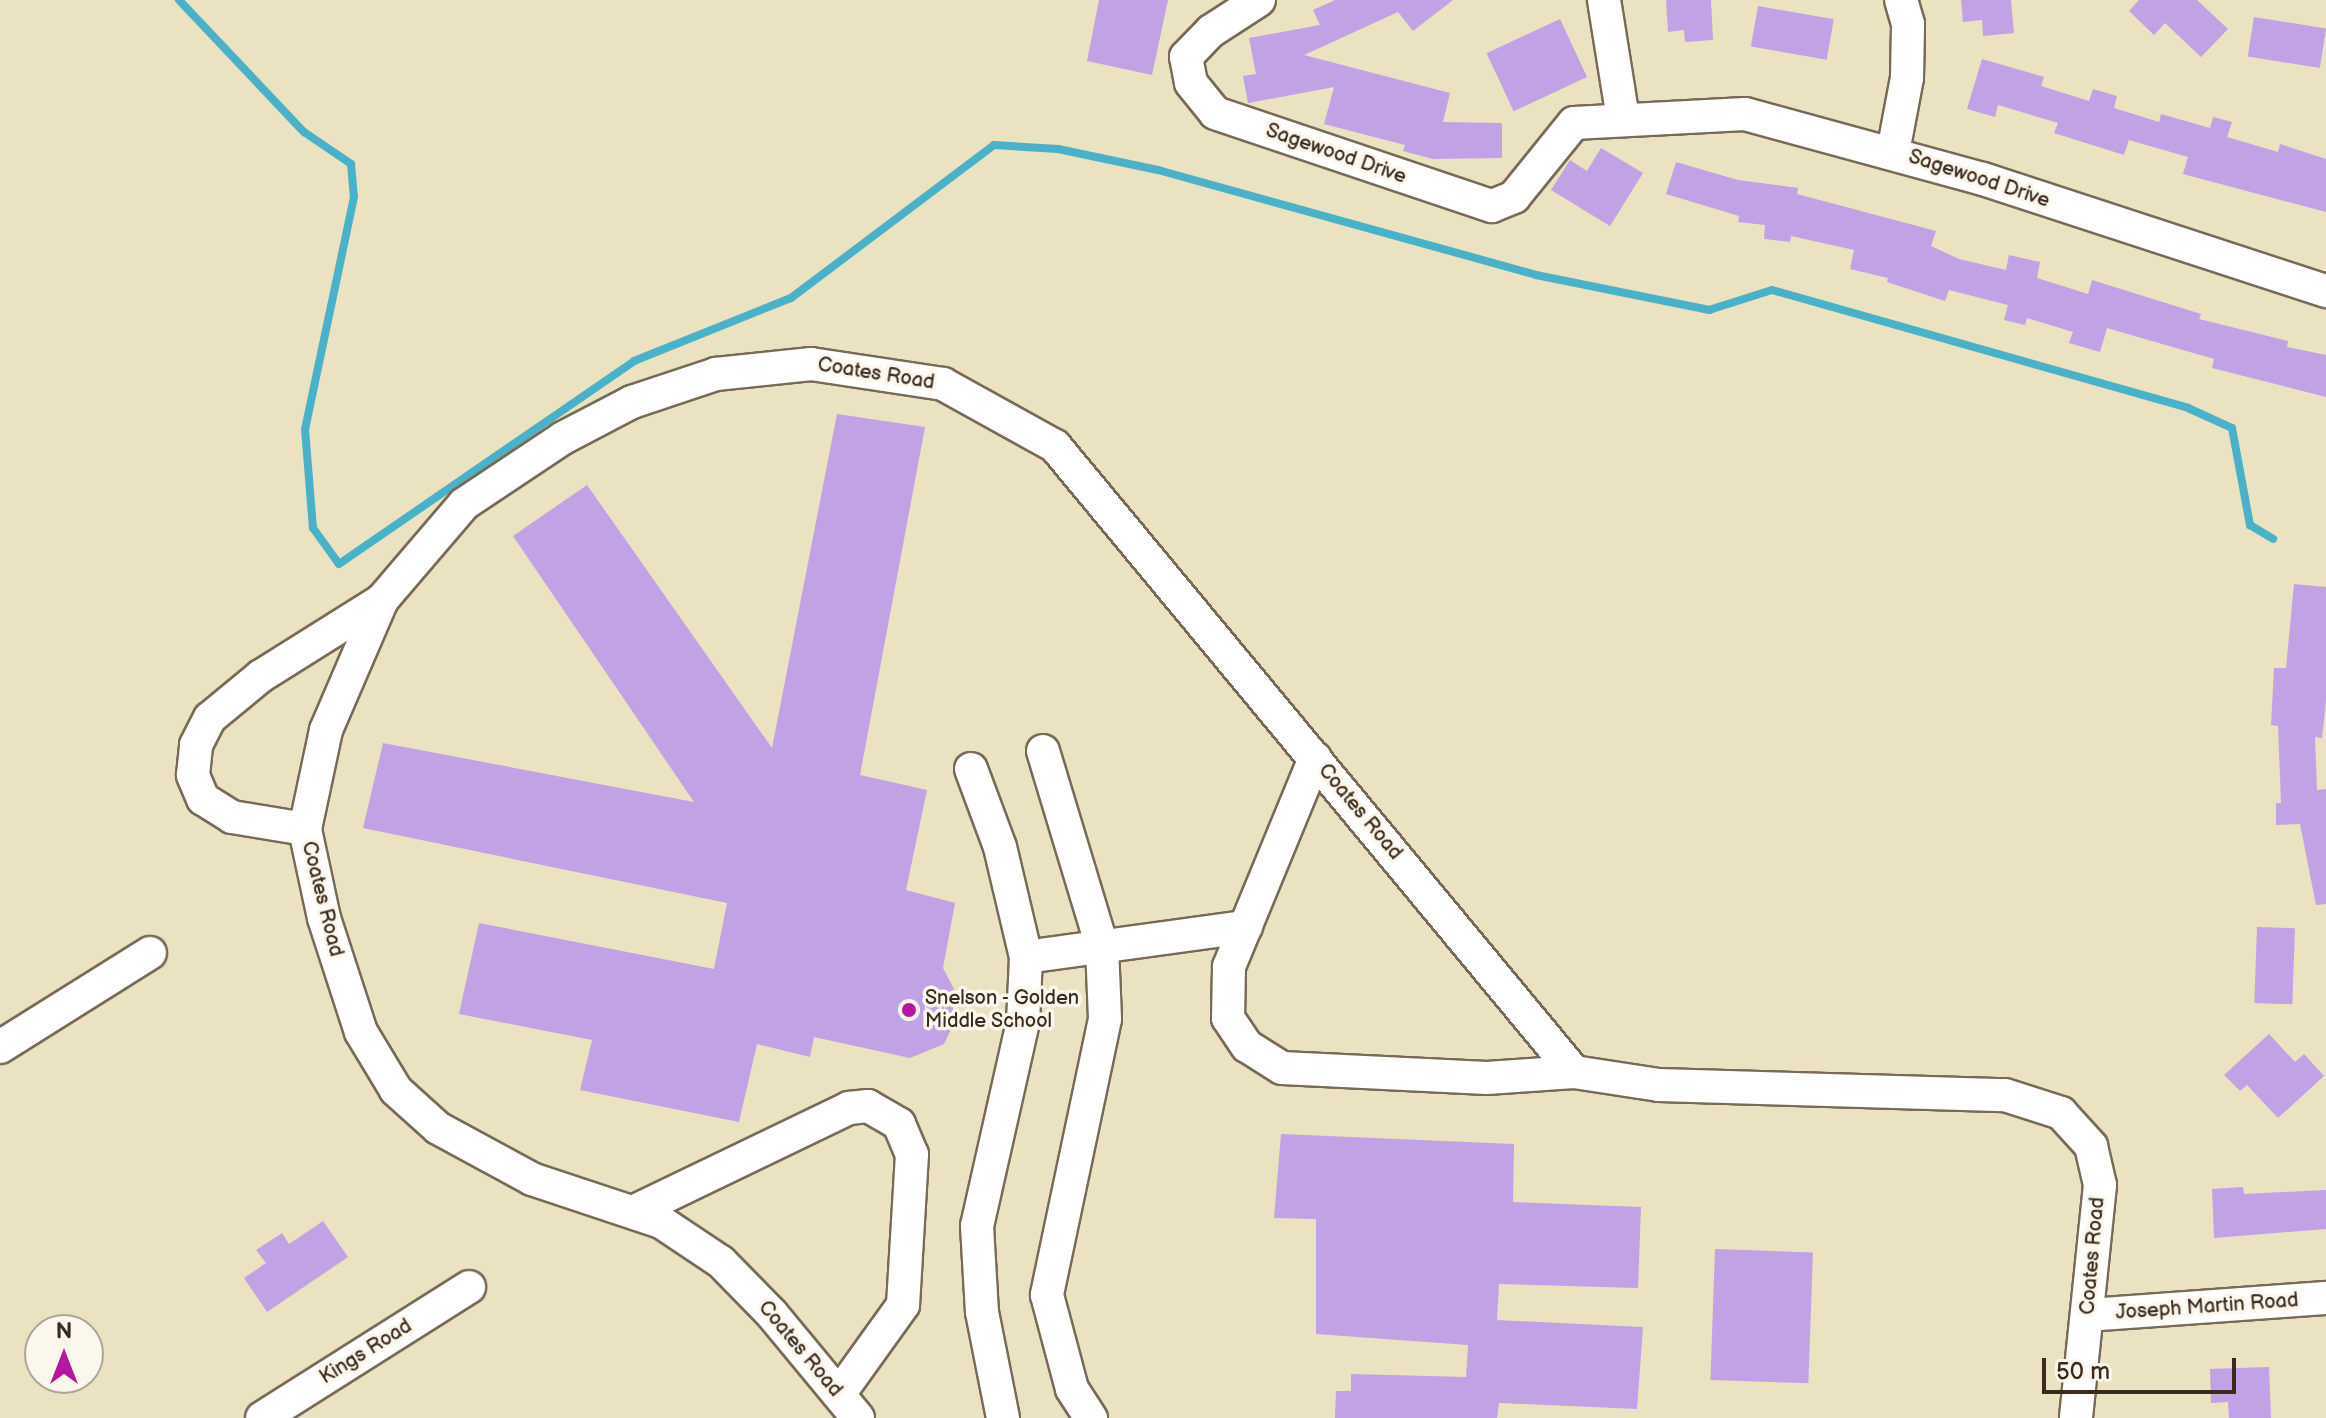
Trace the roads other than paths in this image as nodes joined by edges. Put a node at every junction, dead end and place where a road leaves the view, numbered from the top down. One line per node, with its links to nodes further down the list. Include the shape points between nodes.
1 (1259, 0): 4 (street, Sagewood Drive, via 1211,31 1186,57 1191,83 1215,113 1492,206 1514,197 1574,123)
2 (1604, 0): 4 (street)
3 (1901, 0): 5 (street, via 1908,24 1907,78)
4 (1623, 118): 5 (street, Sagewood Drive, via 1745,114)
5 (1893, 152): 6 (street, Sagewood Drive)
6 (2326, 291)
7 (382, 600): 9 (street, Coates Road, via 464,504 563,438 632,402 716,374 811,364 943,384 1055,446); 11 (street, Coates Road, via 326,730); 11 (street, via 261,676 210,718 196,745 193,775 203,799 232,817)
8 (1043, 751): 13 (street)
9 (1315, 758): 12 (street); 17 (street, Coates Road)
10 (971, 769): 15 (street, via 1000,847)
11 (305, 829): 18 (street, Coates Road, via 324,918 361,1032 396,1090 438,1128 532,1179)
12 (1246, 927): 13 (street); 17 (street, via 1229,967 1228,1018 1247,1046 1282,1068 1487,1078)
13 (1102, 947): 15 (street); 25 (street, via 1105,1019 1047,1295 1072,1389)
14 (150, 953): 16 (street)
15 (1026, 957): 24 (street, via 1023,1022 977,1226 982,1312)
16 (0, 1047)
17 (1574, 1072): 21 (street, Coates Road, via 1659,1085 2005,1095 2061,1113 2091,1146 2100,1185)
18 (633, 1212): 22 (street, Coates Road, via 661,1222 721,1262); 22 (street, via 849,1108 868,1106 899,1124 912,1154 903,1305)
19 (469, 1287): 23 (street, Kings Road)
20 (2326, 1298): 21 (street, Joseph Martin Road)
21 (2088, 1315): 26 (street, Coates Road)
22 (848, 1406)
23 (262, 1418)
24 (1003, 1418)
25 (1091, 1418)
26 (2076, 1418)

